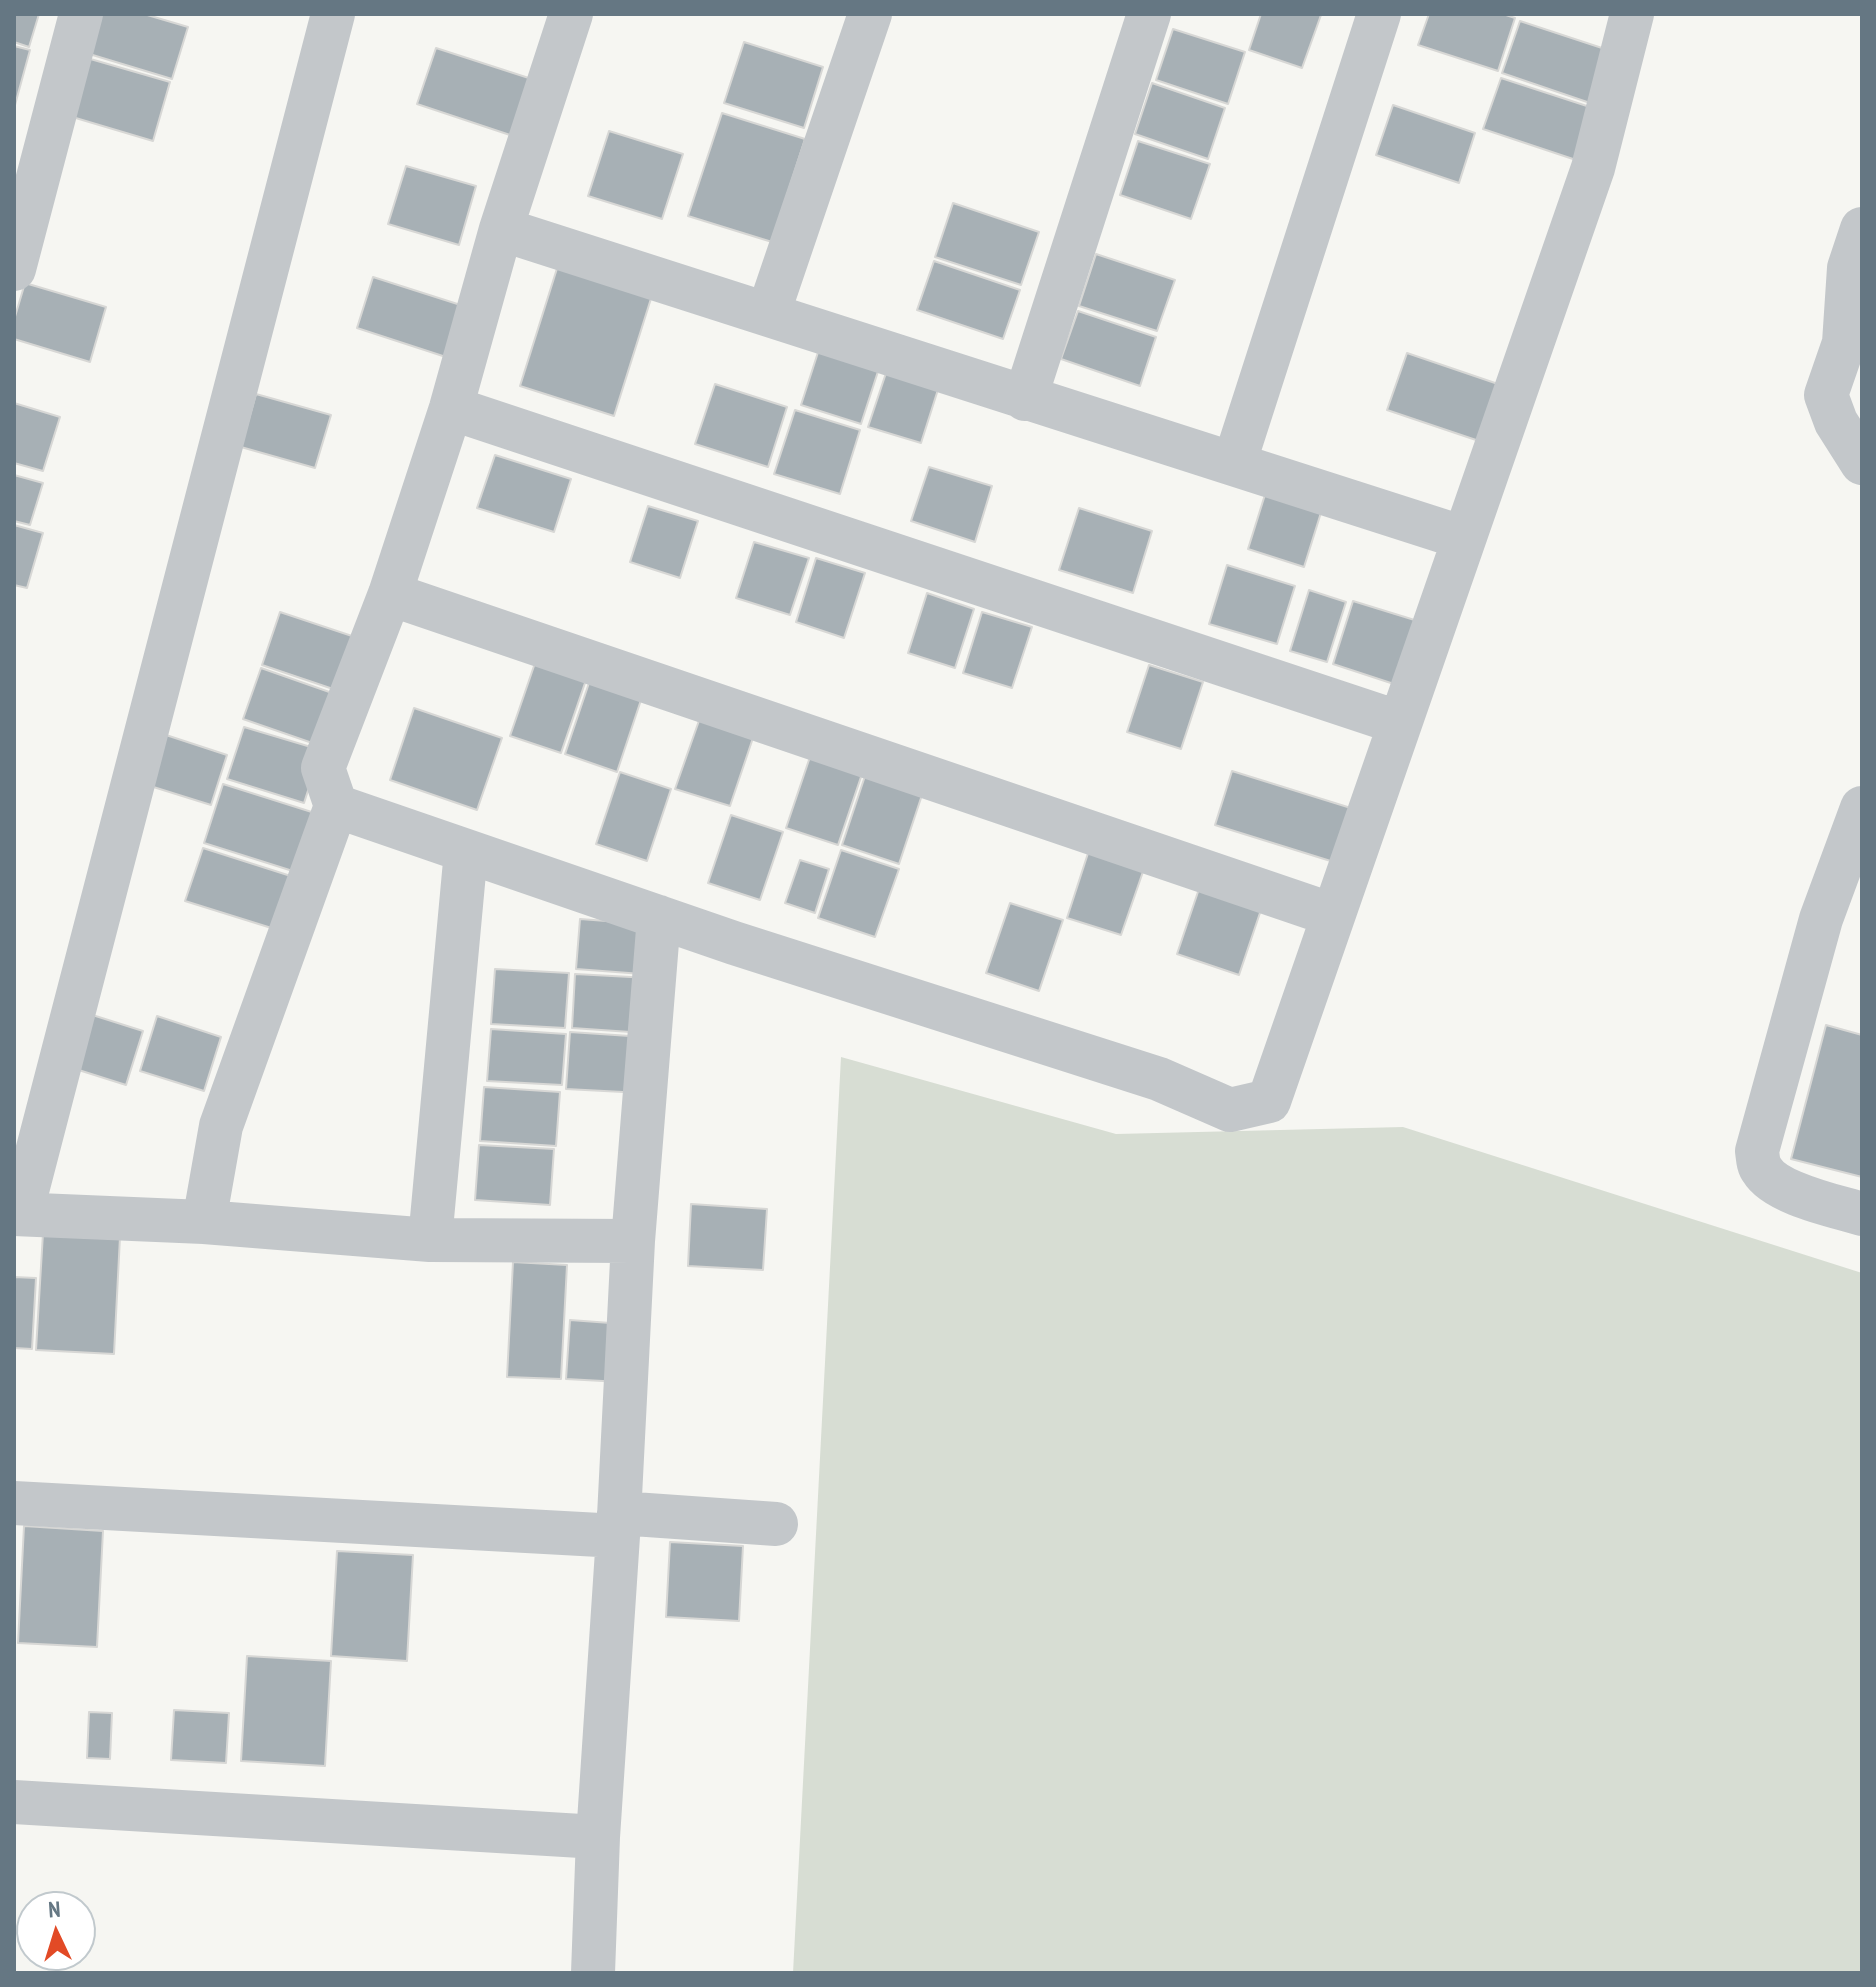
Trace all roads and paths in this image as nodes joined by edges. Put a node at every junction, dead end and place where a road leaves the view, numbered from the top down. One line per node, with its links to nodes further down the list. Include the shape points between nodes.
1 (81, 14): 10 (street)
2 (333, 14): 25 (street)
3 (571, 14): 8 (street)
4 (870, 14): 11 (street)
5 (1149, 14): 13 (street)
6 (1379, 14): 16 (street)
7 (1632, 14): 17 (street, via 1593,168)
8 (501, 229): 11 (street); 14 (street)
9 (1862, 229): 12 (street, via 1849,268)
10 (14, 269)
11 (768, 314): 13 (street)
12 (1853, 354): 15 (street, via 1826,395)
13 (1025, 399): 16 (street)
14 (451, 408): 18 (street); 19 (street)
15 (1862, 463)
16 (1234, 464): 17 (street)
17 (1464, 538): 19 (street)
18 (390, 594): 20 (street, via 323,768); 23 (street)
19 (1400, 723): 23 (street)
20 (336, 806): 22 (street); 27 (street, via 221,1126)
21 (1862, 808): 26 (street, via 1821,919 1757,1151 1767,1178 1782,1188)
22 (466, 851): 24 (street); 28 (street)
23 (1333, 915): 24 (street, via 1269,1101 1230,1110 1159,1079)
24 (659, 917): 29 (street)
25 (18, 1214): 27 (street)
26 (1862, 1214)
27 (204, 1222): 28 (street)
28 (430, 1240): 29 (street)
29 (633, 1241): 31 (street)
30 (14, 1503): 31 (street)
31 (619, 1524): 32 (street); 34 (street)
32 (776, 1524)
33 (14, 1802): 34 (street)
34 (598, 1837): 35 (street)
35 (593, 1973)

